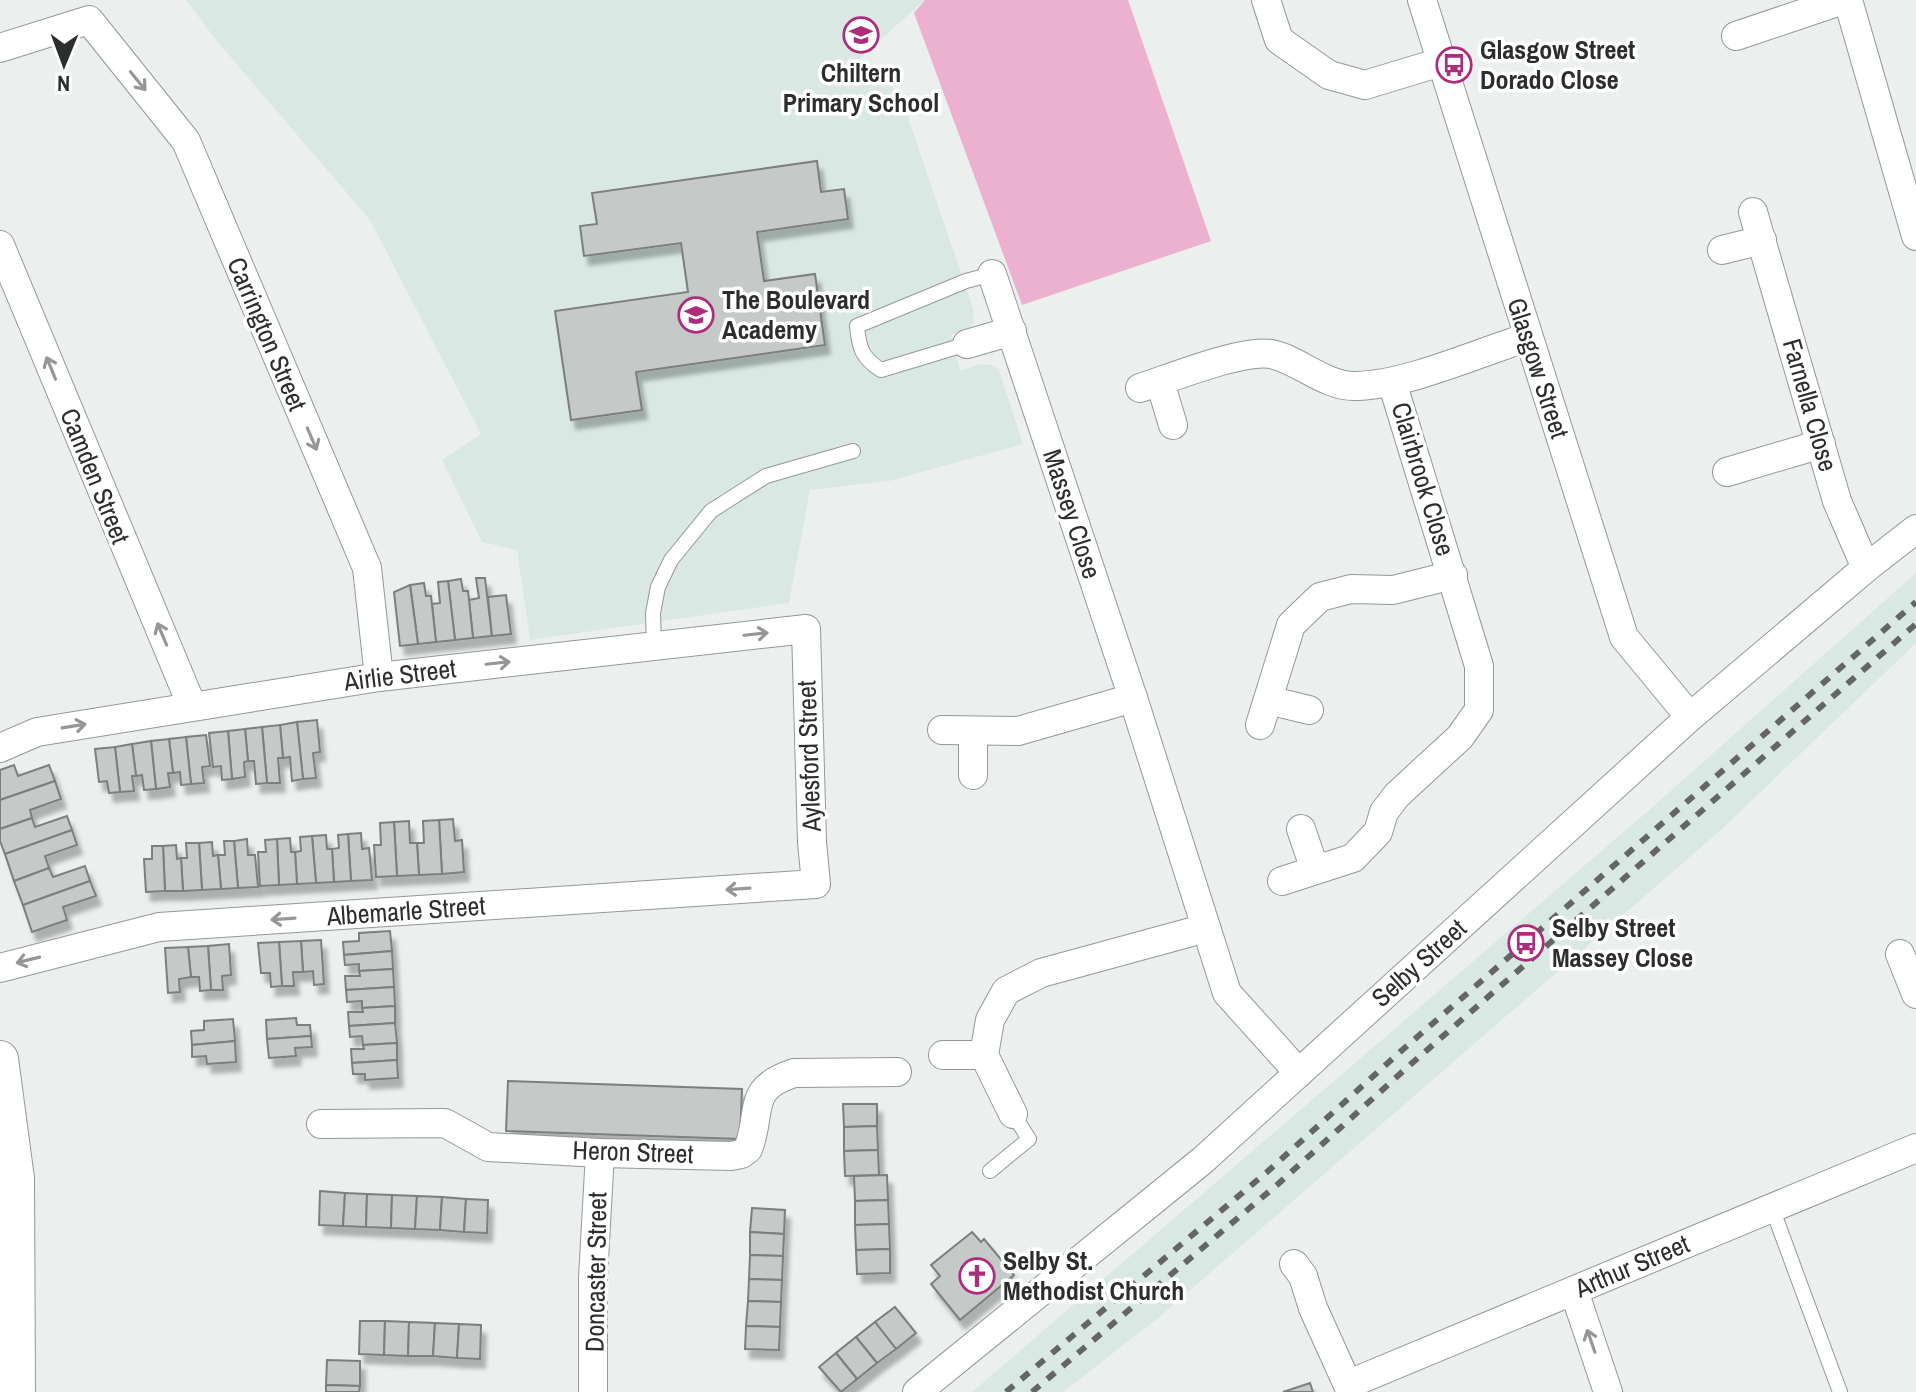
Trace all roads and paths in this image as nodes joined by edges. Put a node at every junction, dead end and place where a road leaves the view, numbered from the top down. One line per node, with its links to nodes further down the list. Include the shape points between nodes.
1 (1266, 0): 6 (street, via 1279,40 1329,75 1365,85)
2 (1422, 0): 6 (street, Glasgow Street)
3 (1846, 0): 4 (street); 8 (street)
4 (1736, 36)
5 (0, 48): 26 (street, Carrington Street, one-way to 26, via 89,20 186,141 367,568)
6 (1441, 62): 14 (street, Glasgow Street)
7 (1753, 212): 9 (street, Farnella Close)
8 (1916, 236)
9 (1762, 240): 11 (street); 18 (street, Farnella Close)
10 (0, 245): 28 (street, Camden Street, one-way to 10)
11 (1722, 250)
12 (992, 274): 13 (street, Massey Close); 15 (lane, via 857,326 859,348 881,370)
13 (1012, 331): 15 (street); 27 (street, Massey Close)
14 (1528, 337): 16 (street, Clairbrook Close); 30 (street, Glasgow Street, via 1624,637)
15 (967, 344)
16 (1392, 382): 17 (street, Clairbrook Close, via 1353,386 1268,354 1242,356 1150,385); 23 (street, Clairbrook Close)
17 (1173, 425)
18 (1821, 444): 20 (street); 22 (street, Farnella Close, via 1837,501)
19 (853, 451): 25 (lane, via 766,476 711,511 671,560 658,587)
20 (1727, 472)
21 (1916, 529): 22 (street, Selby Street)
22 (1866, 568): 30 (street, Selby Street)
23 (1453, 575): 29 (street, Clairbrook Close, via 1393,590 1351,589 1320,597 1291,625 1264,712); 36 (street, Clairbrook Close, via 1479,666 1479,710 1460,737 1397,795 1378,832 1353,858)
24 (806, 629): 25 (street, Airlie Street, one-way to 24); 38 (street, Aylesford Street)
25 (654, 646): 26 (street, Airlie Street, one-way to 25)
26 (379, 677): 28 (street, Airlie Street)
27 (1133, 698): 32 (street, via 1018,731); 39 (street, Massey Close)
28 (192, 706): 33 (street, Airlie Street, one-way to 28, via 37,732)
29 (1309, 710)
30 (1690, 717): 47 (street, Selby Street)
31 (942, 730): 32 (street)
32 (973, 731): 34 (street)
33 (0, 748)
34 (973, 775)
35 (1301, 829): 36 (street)
36 (1315, 870): 37 (street, Clairbrook Close)
37 (1282, 881)
38 (816, 884): 41 (street, Albemarle Street, one-way to 41, via 159,927)
39 (1206, 928): 44 (street, via 1041,973 1006,991 990,1020); 47 (street, Massey Close, via 1227,993)
40 (1900, 954): 42 (street)
41 (0, 968)
42 (1916, 994)
43 (943, 1055): 44 (street)
44 (984, 1055): 48 (street)
45 (0, 1059): 53 (street)
46 (897, 1072): 51 (street, Heron Street, via 794,1073 778,1078 758,1098 752,1140 741,1154)
47 (1299, 1073): 60 (street, Selby Street, via 1203,1160)
48 (1013, 1114): 52 (lane, via 1029,1139)
49 (321, 1124): 51 (street, Heron Street, via 445,1123 488,1147)
50 (1916, 1148): 54 (street, Arthur Street)
51 (600, 1153): 59 (street, Doncaster Street)
52 (990, 1171)
53 (8, 1179): 58 (street)
54 (1772, 1208): 56 (street, Arthur Street); 62 (lane)
55 (1294, 1264): 57 (street)
56 (1574, 1291): 57 (street, Arthur Street); 61 (street, one-way to 56)
57 (1350, 1388)
58 (17, 1392)
59 (593, 1392)
60 (917, 1392)
61 (1608, 1392)
62 (1840, 1392)

